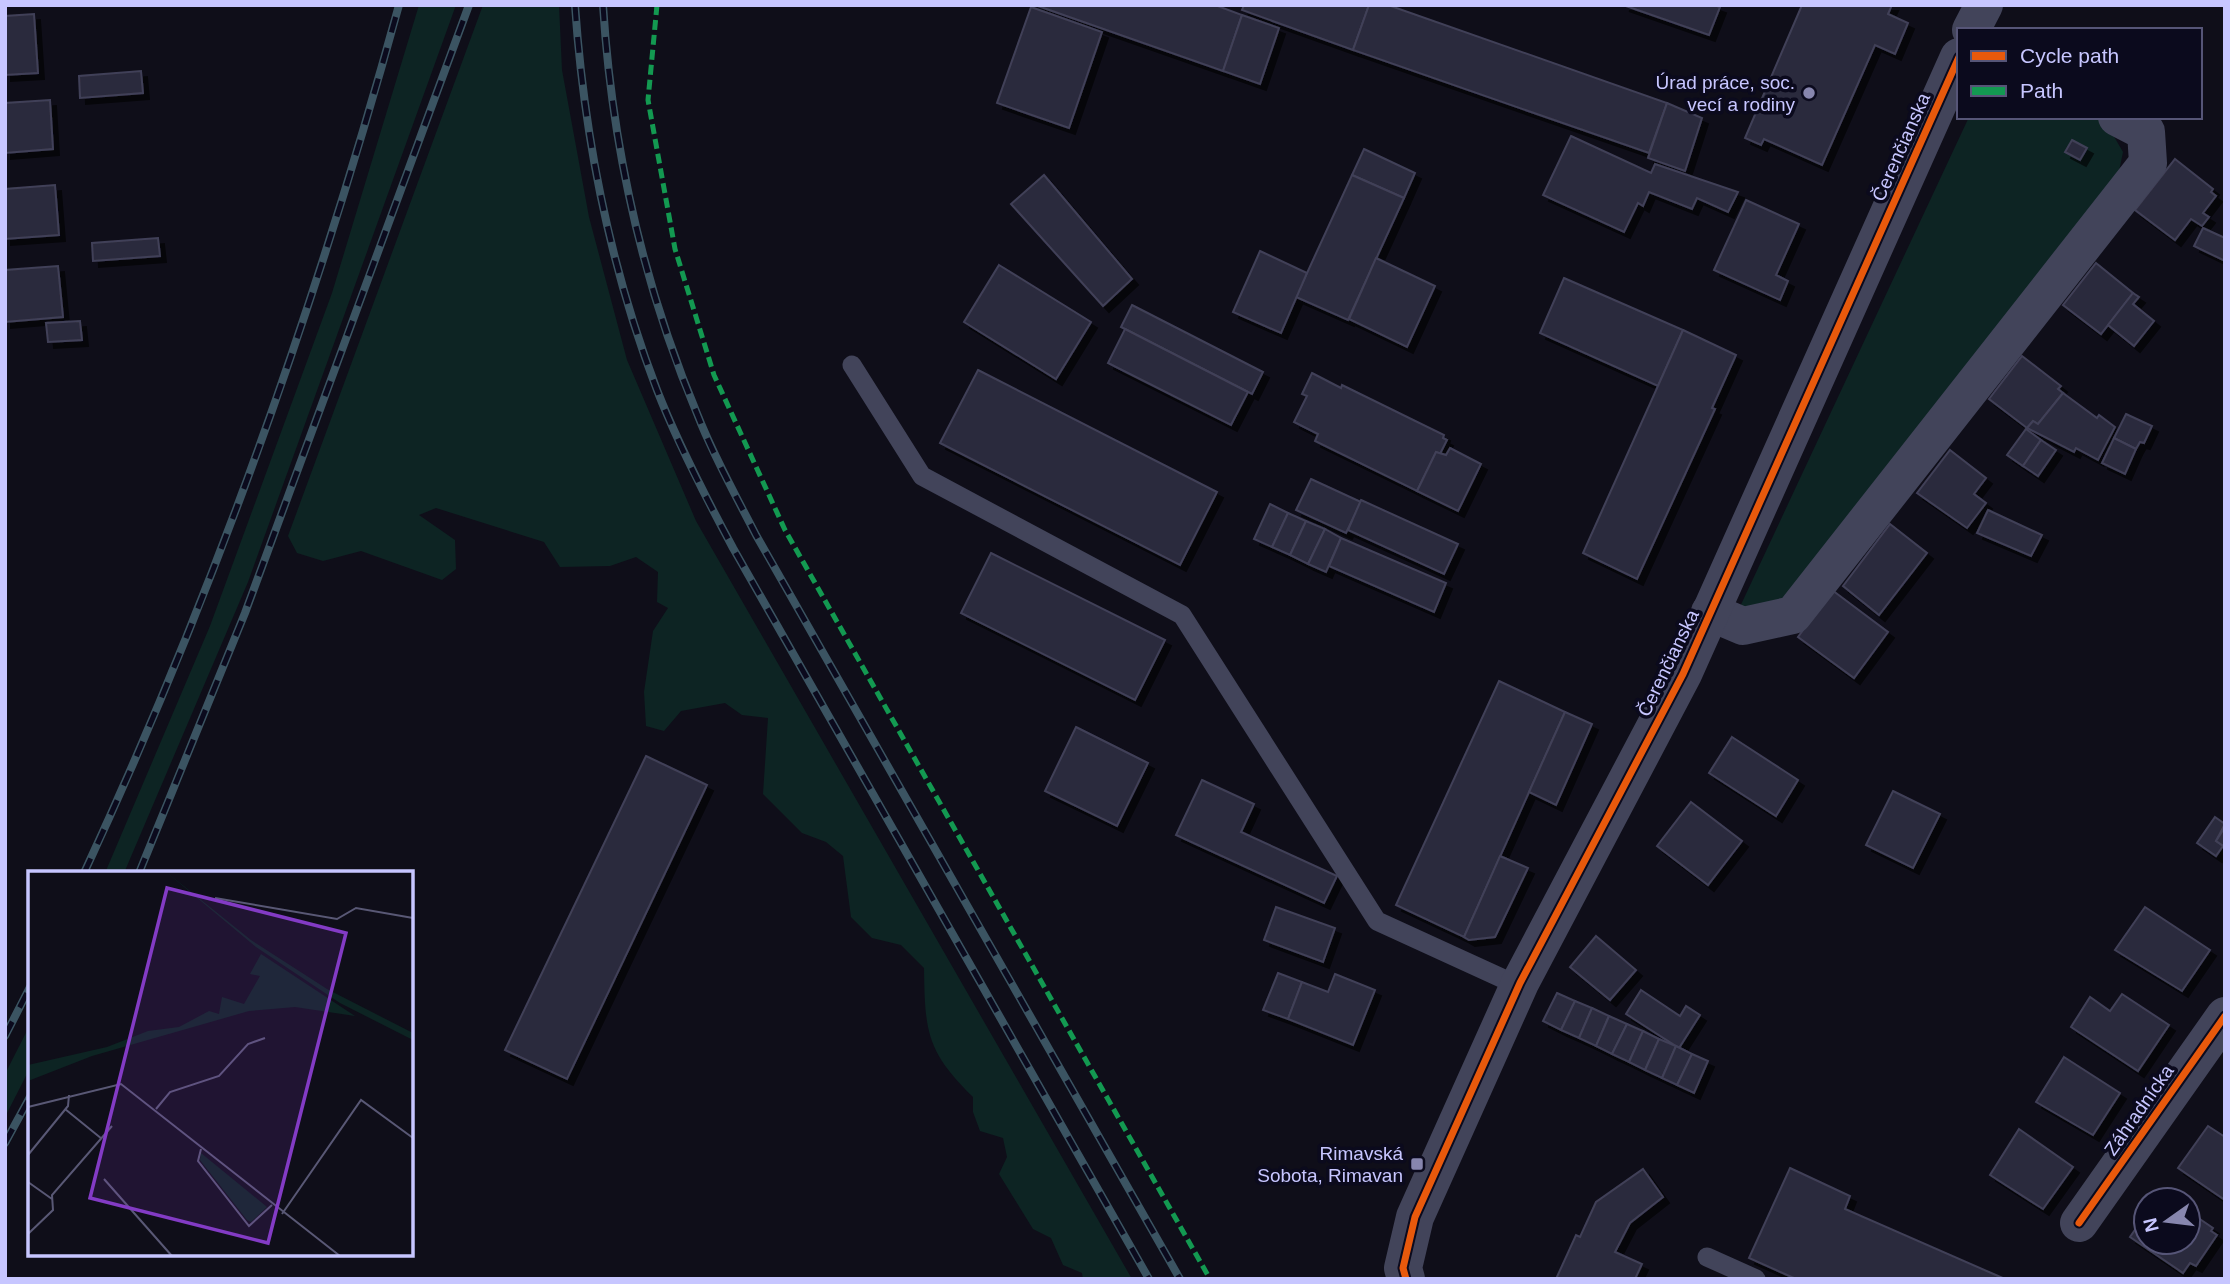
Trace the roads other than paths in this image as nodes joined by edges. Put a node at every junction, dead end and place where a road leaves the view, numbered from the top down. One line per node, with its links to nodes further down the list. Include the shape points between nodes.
1 (1984, 5): 2 (street)
2 (1972, 28)
3 (1957, 61): 6 (street, Čerenčianska)
4 (2121, 119): 6 (street, via 2146,132 2148,163 1793,615 1743,626)
5 (852, 365): 7 (lane, via 922,476 1181,615 1377,921)
6 (1710, 612): 7 (street, Čerenčianska, via 1683,674)
7 (1518, 986): 11 (street, Čerenčianska, via 1415,1217 1404,1268)
8 (2225, 1016): 9 (street, Záhradnícka)
9 (2079, 1223)
10 (1707, 1257): 12 (lane)
11 (1406, 1279)
12 (1756, 1279)

